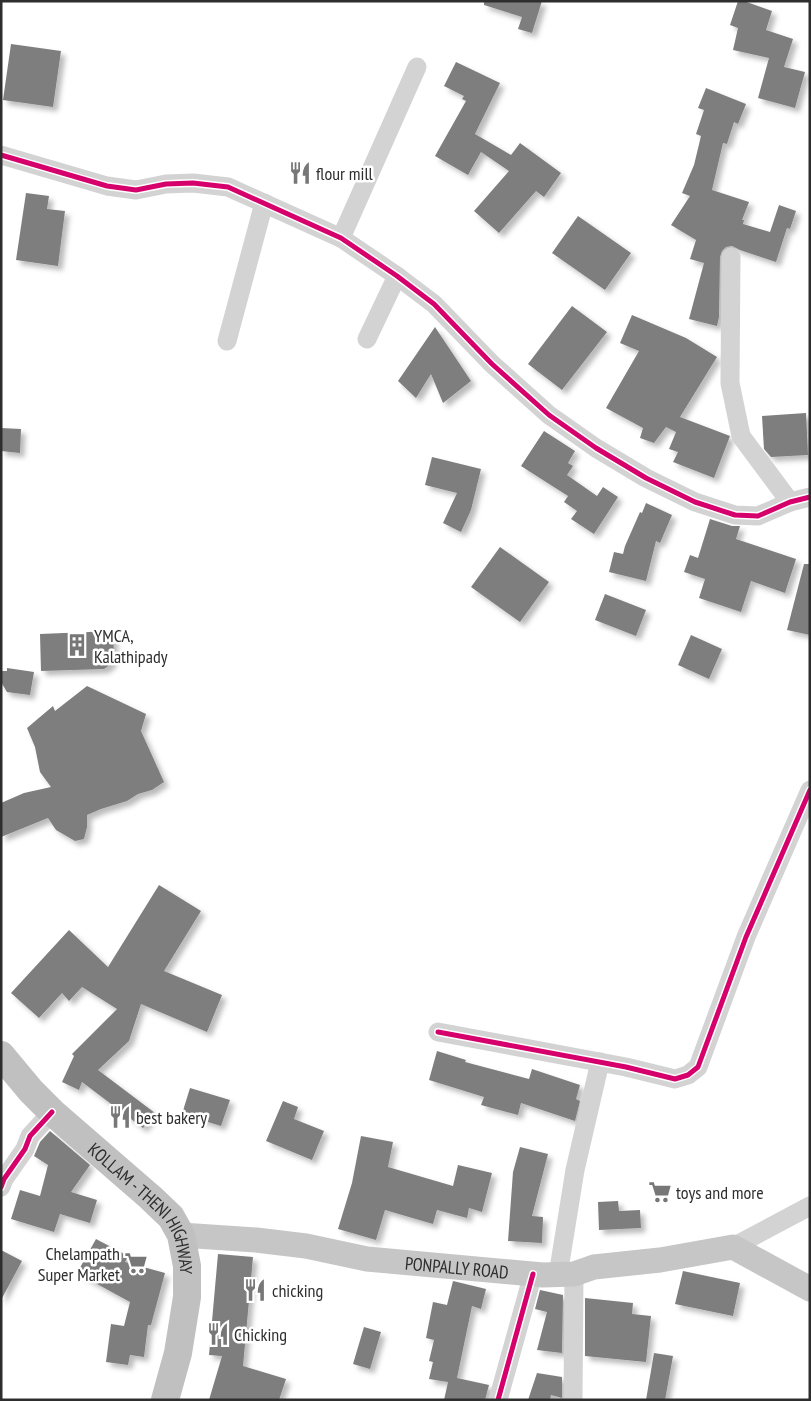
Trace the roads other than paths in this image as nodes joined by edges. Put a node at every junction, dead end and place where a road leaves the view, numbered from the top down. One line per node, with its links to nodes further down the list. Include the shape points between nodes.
1 (417, 66): 4 (street)
2 (1, 155): 3 (street, via 107,186 136,190 193,183 228,187)
3 (264, 203): 4 (street); 8 (street)
4 (341, 238): 6 (street)
5 (731, 257): 10 (street, via 730,383 741,436)
6 (397, 276): 7 (street); 10 (street, via 434,304 492,364 549,415 646,478 695,502 735,515 758,516)
7 (367, 339)
8 (227, 341)
9 (810, 497): 10 (street)
10 (790, 502)
11 (810, 790): 14 (street, via 746,937 698,1066 688,1075 675,1078)
12 (438, 1032): 14 (street)
13 (1, 1055): 15 (highway, KOLLAM - THENI HIGHWAY)
14 (600, 1062): 21 (street, via 575,1170)
15 (52, 1112): 16 (street, via 30,1136 25,1150); 18 (highway, KOLLAM - THENI HIGHWAY, via 150,1197 170,1217)
16 (1, 1187)
17 (810, 1206): 19 (street)
18 (181, 1235): 20 (main road, PONPALLY ROAD, via 306,1246 367,1259); 23 (highway, KOLLAM - THENI HIGHWAY, via 187,1266 187,1297 178,1353)
19 (733, 1247): 21 (main road, PONPALLY ROAD); 22 (main road)
20 (533, 1274): 21 (main road, PONPALLY ROAD); 24 (street)
21 (566, 1274): 25 (street)
22 (810, 1289)
23 (165, 1400)
24 (498, 1400)
25 (573, 1400)

